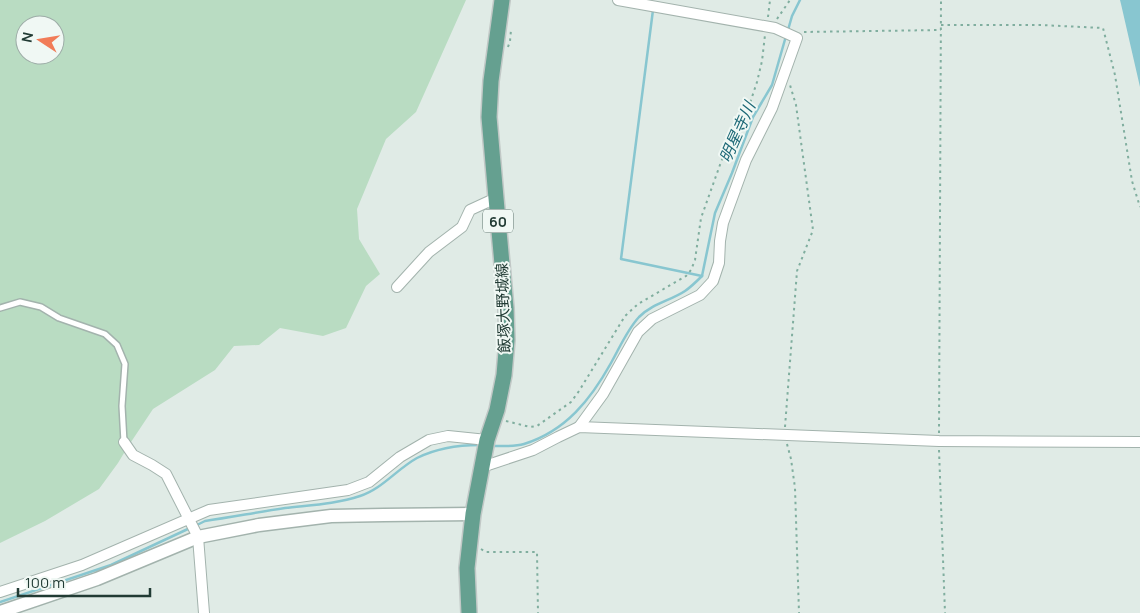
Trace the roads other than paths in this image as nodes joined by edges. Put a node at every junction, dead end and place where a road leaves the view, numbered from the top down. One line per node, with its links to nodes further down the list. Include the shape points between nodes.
1 (502, 0): 3 (main road, 飯塚大野城線 / 60, via 491,81 490,117)
2 (618, 0): 6 (street, via 771,27 797,38 772,108 746,160 723,223 719,263 713,281 700,295 652,318 638,332)
3 (496, 198): 4 (street, via 470,210 462,227 429,252); 7 (main road, 飯塚大野城線 / 60, via 506,340 504,375)
4 (397, 287)
5 (0, 308): 8 (lane, via 20,302 41,306 59,318 105,334 117,345 124,364)
6 (580, 427): 9 (street, via 939,441); 10 (street, via 533,450)
7 (487, 440): 10 (main road, 飯塚大野城線 / 60); 12 (street, via 448,436 429,440 400,457 369,482 348,490 209,510)
8 (124, 442): 12 (street, via 133,455 166,474)
9 (1140, 442)
10 (483, 462): 11 (main road, 飯塚大野城線 / 60)
11 (473, 514): 13 (street, via 331,516); 17 (main road, 飯塚大野城線 / 60, via 467,568)
12 (189, 518): 13 (street); 14 (street, via 82,565)
13 (198, 537): 15 (street, via 97,579); 16 (street)
14 (0, 592)
15 (4, 612)
16 (204, 613)
17 (469, 613)

